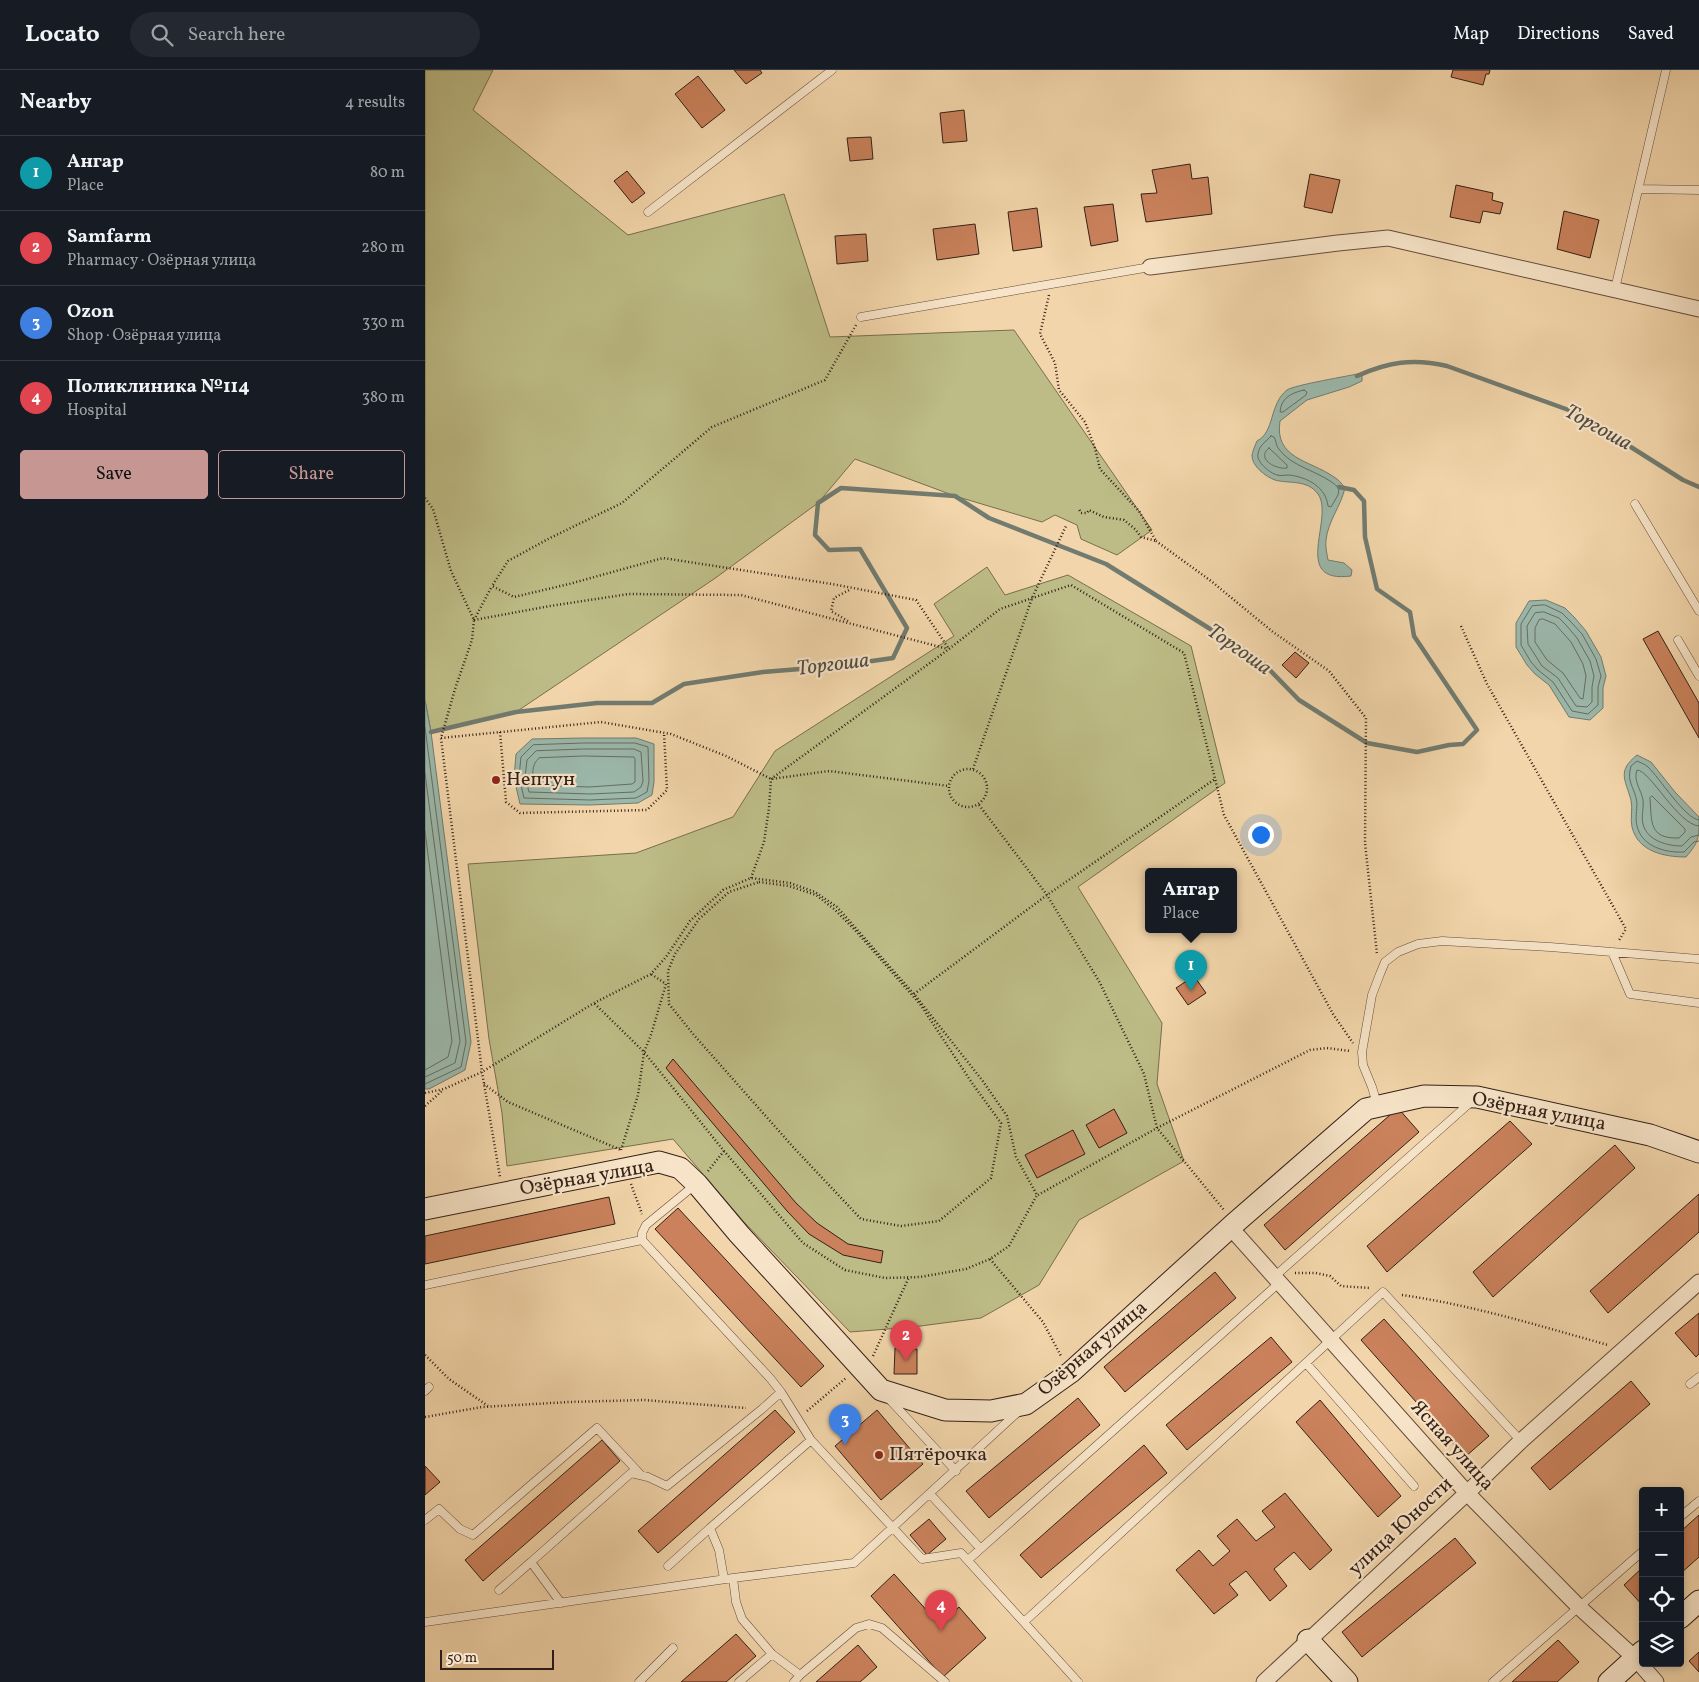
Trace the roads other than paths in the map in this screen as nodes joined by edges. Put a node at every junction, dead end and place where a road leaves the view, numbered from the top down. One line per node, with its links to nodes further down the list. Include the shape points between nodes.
1 (832, 70): 5 (lane)
2 (1666, 70): 3 (lane)
3 (1639, 189): 4 (lane); 7 (lane)
4 (1699, 190)
5 (648, 212)
6 (1150, 267): 7 (street, via 1388,238); 9 (lane)
7 (1615, 289): 8 (street)
8 (1699, 309)
9 (861, 317)
10 (1635, 504): 11 (lane)
11 (1699, 611)
12 (1678, 640): 13 (lane)
13 (1699, 676)
14 (1612, 952): 15 (lane); 16 (lane, via 1630,994); 18 (lane, via 1442,941 1418,944 1398,952 1385,962 1380,974 1362,1052 1363,1065)
15 (1699, 959)
16 (1699, 1003)
17 (1477, 1097): 18 (street, Озёрная улица, via 1424,1096); 19 (street, Озёрная улица, via 1650,1135); 24 (lane)
18 (1377, 1106): 22 (street, Озёрная улица, via 1365,1109)
19 (1699, 1152)
20 (697, 1184): 21 (street, Озёрная улица, via 680,1168 659,1162); 23 (lane, via 646,1225); 31 (street, Озёрная улица)
21 (425, 1209)
22 (1229, 1221): 24 (street, Ясная улица); 33 (street, Озёрная улица, via 1071,1372)
23 (642, 1240): 26 (lane); 32 (lane)
24 (1278, 1277): 27 (street, Ясная улица); 46 (lane)
25 (1699, 1282): 35 (street, улица Юности)
26 (425, 1285)
27 (1331, 1341): 28 (lane); 35 (lane, via 1383,1292); 40 (street, Ясная улица)
28 (1306, 1363): 38 (lane); 59 (lane)
29 (1699, 1377): 30 (lane)
30 (1690, 1384)
31 (881, 1390): 33 (street, Озёрная улица, via 945,1410 991,1411); 36 (lane)
32 (781, 1392): 34 (lane); 37 (lane, via 667,1486)
33 (1026, 1404): 36 (lane)
34 (811, 1440): 44 (lane); 45 (lane)
35 (1521, 1441): 40 (street, улица Юности)
36 (955, 1471): 39 (lane)
37 (641, 1475): 43 (lane, via 597,1428 473,1535 460,1529 439,1509); 49 (lane, via 631,1473)
38 (1414, 1486)
39 (930, 1494): 45 (lane); 46 (lane)
40 (1467, 1494): 56 (street, Ясная улица); 60 (street, улица Юности)
41 (1699, 1501): 42 (lane)
42 (1684, 1514)
43 (425, 1520)
44 (710, 1528): 50 (lane); 52 (lane, via 719,1550)
45 (892, 1529): 48 (lane, via 922,1559 961,1553); 51 (lane, via 854,1563)
46 (981, 1548): 48 (lane)
47 (1639, 1554): 56 (lane)
48 (968, 1560): 59 (lane)
49 (531, 1562): 53 (lane); 55 (lane)
50 (668, 1566)
51 (733, 1578): 52 (lane); 62 (lane, via 742,1619)
52 (724, 1579): 55 (lane)
53 (499, 1590)
54 (1699, 1601): 57 (street)
55 (561, 1603): 58 (lane)
56 (1579, 1607): 63 (street, Ясная улица); 73 (lane)
57 (1684, 1614)
58 (425, 1622)
59 (1024, 1622): 70 (lane)
60 (1308, 1640): 71 (street, улица Юности); 72 (street)
61 (673, 1648): 66 (lane)
62 (772, 1654): 65 (lane); 67 (lane)
63 (1639, 1655): 74 (street)
64 (1647, 1667): 75 (street, Ясная улица)
65 (800, 1675): 68 (lane); 69 (lane, via 857,1628 869,1624 882,1628)
66 (639, 1682)
67 (739, 1682)
68 (794, 1682)
69 (945, 1682)
70 (1079, 1682)
71 (1264, 1682)
72 (1347, 1682)
73 (1493, 1682)
74 (1609, 1682)
75 (1656, 1682)

